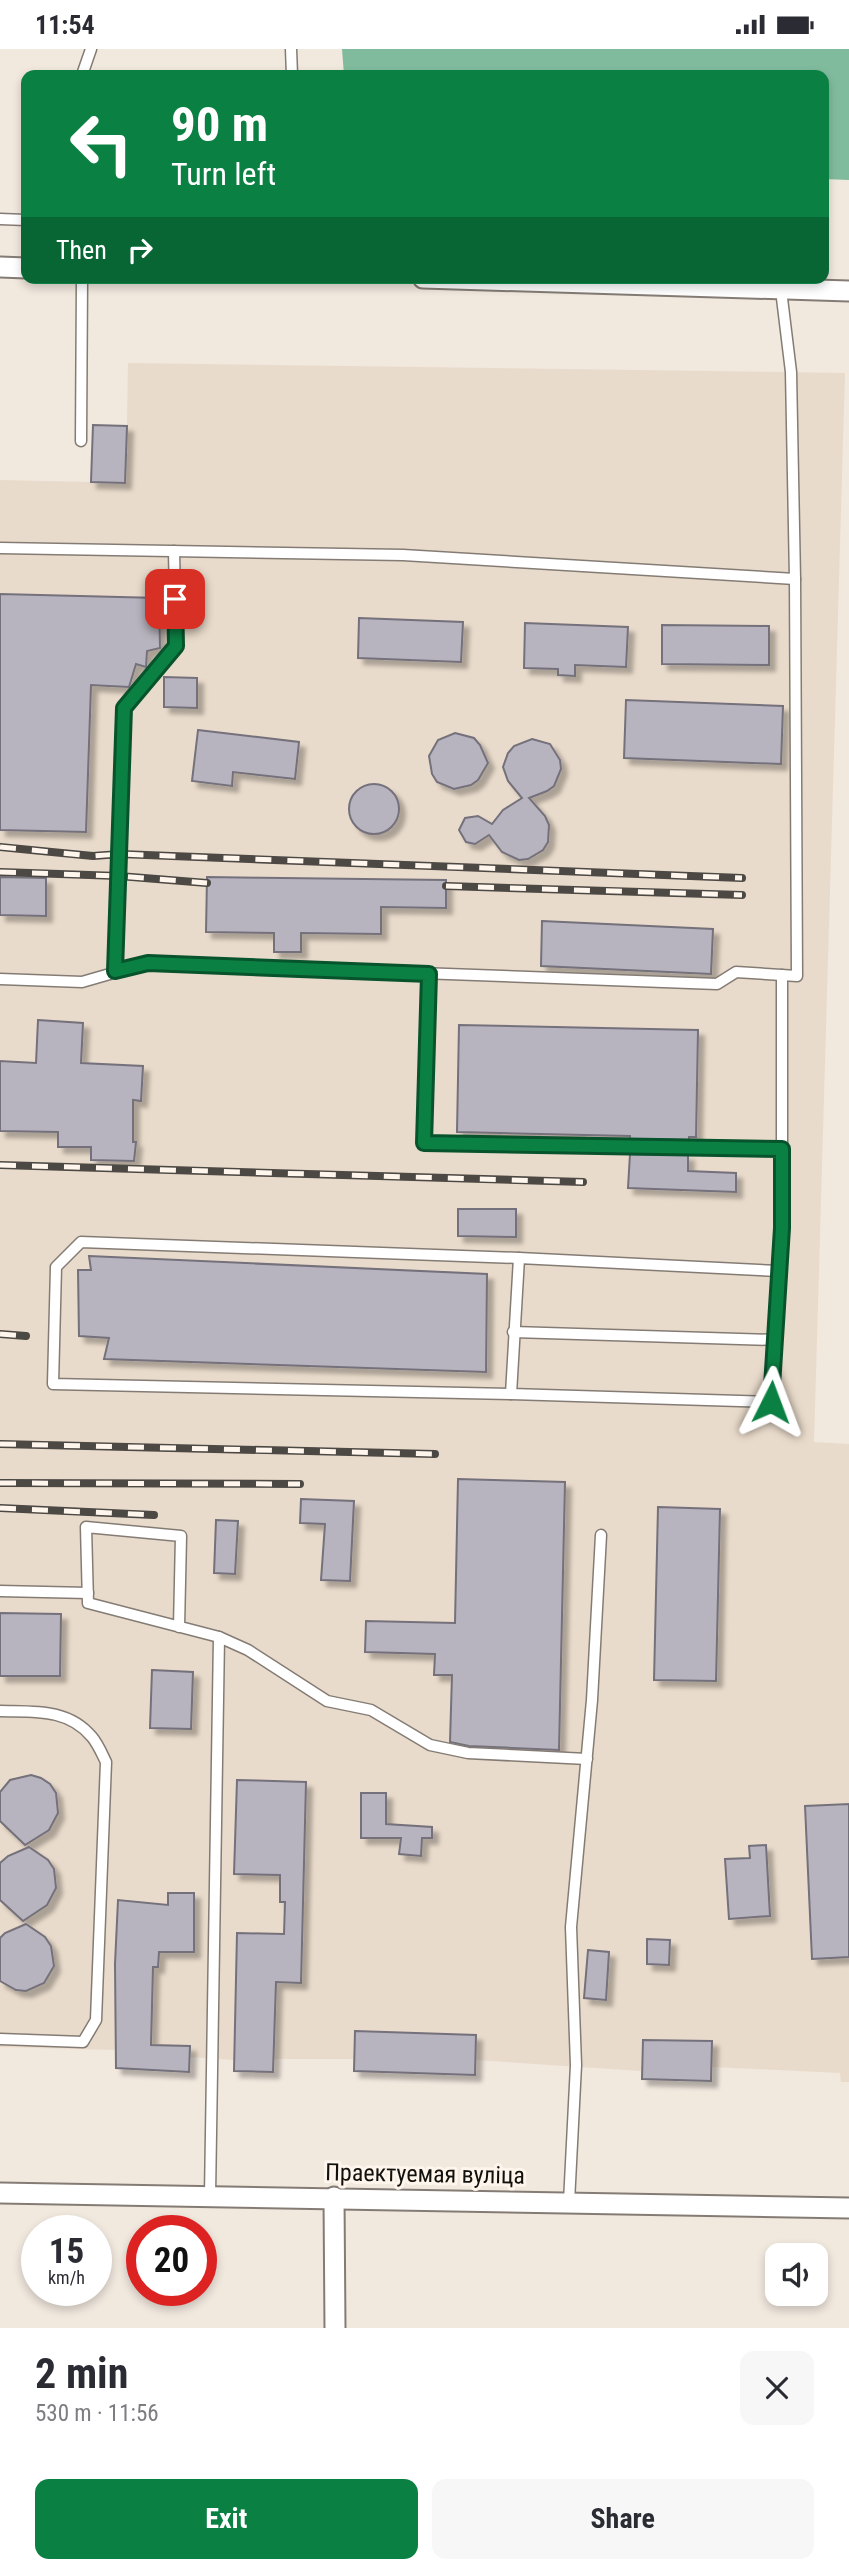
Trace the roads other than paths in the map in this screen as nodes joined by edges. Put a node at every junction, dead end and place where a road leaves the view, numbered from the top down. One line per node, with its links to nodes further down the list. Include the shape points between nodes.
1 (91, 49): 3 (lane)
2 (291, 49): 4 (lane)
3 (84, 70)
4 (292, 70)
5 (0, 219): 6 (lane)
6 (21, 220)
7 (0, 267): 8 (street)
8 (21, 268)
9 (82, 284): 13 (lane)
10 (619, 284): 11 (street)
11 (781, 290): 12 (street); 16 (lane, via 791,372)
12 (849, 291)
13 (81, 441)
14 (0, 548): 15 (lane)
15 (174, 551): 16 (lane, via 403,555); 17 (lane, via 176,646 124,708)
16 (795, 579): 19 (lane, via 797,976)
17 (115, 971): 18 (lane, via 148,963); 20 (lane, via 82,982)
18 (429, 974): 19 (lane, via 717,984 736,972); 21 (lane, via 424,1143)
19 (782, 975): 21 (lane)
20 (0, 979)
21 (782, 1149): 23 (lane)
22 (519, 1258): 23 (lane); 24 (lane); 26 (lane, via 80,1243 56,1267 53,1384)
23 (779, 1271): 25 (lane)
24 (513, 1332): 25 (lane); 26 (lane)
25 (775, 1340): 26 (lane, via 771,1402)
26 (511, 1394)
27 (601, 1535): 33 (lane)
28 (0, 1591): 29 (lane)
29 (88, 1593): 30 (lane, via 88,1603); 30 (lane, via 86,1527 181,1536)
30 (179, 1627): 31 (lane)
31 (219, 1637): 33 (lane, via 248,1650 327,1701 371,1710 430,1745 468,1753); 36 (lane)
32 (0, 1711): 34 (lane, via 66,1716 92,1737 106,1762 96,2020 83,2042)
33 (587, 1759): 38 (lane, via 571,1927 576,2065)
34 (0, 2039)
35 (0, 2193): 36 (street, Праектуемая вуліца)
36 (210, 2195): 37 (street, Праектуемая вуліца)
37 (334, 2197): 38 (street, Праектуемая вуліца); 40 (street)
38 (569, 2201): 39 (street, Праектуемая вуліца)
39 (849, 2208)
40 (335, 2328)

